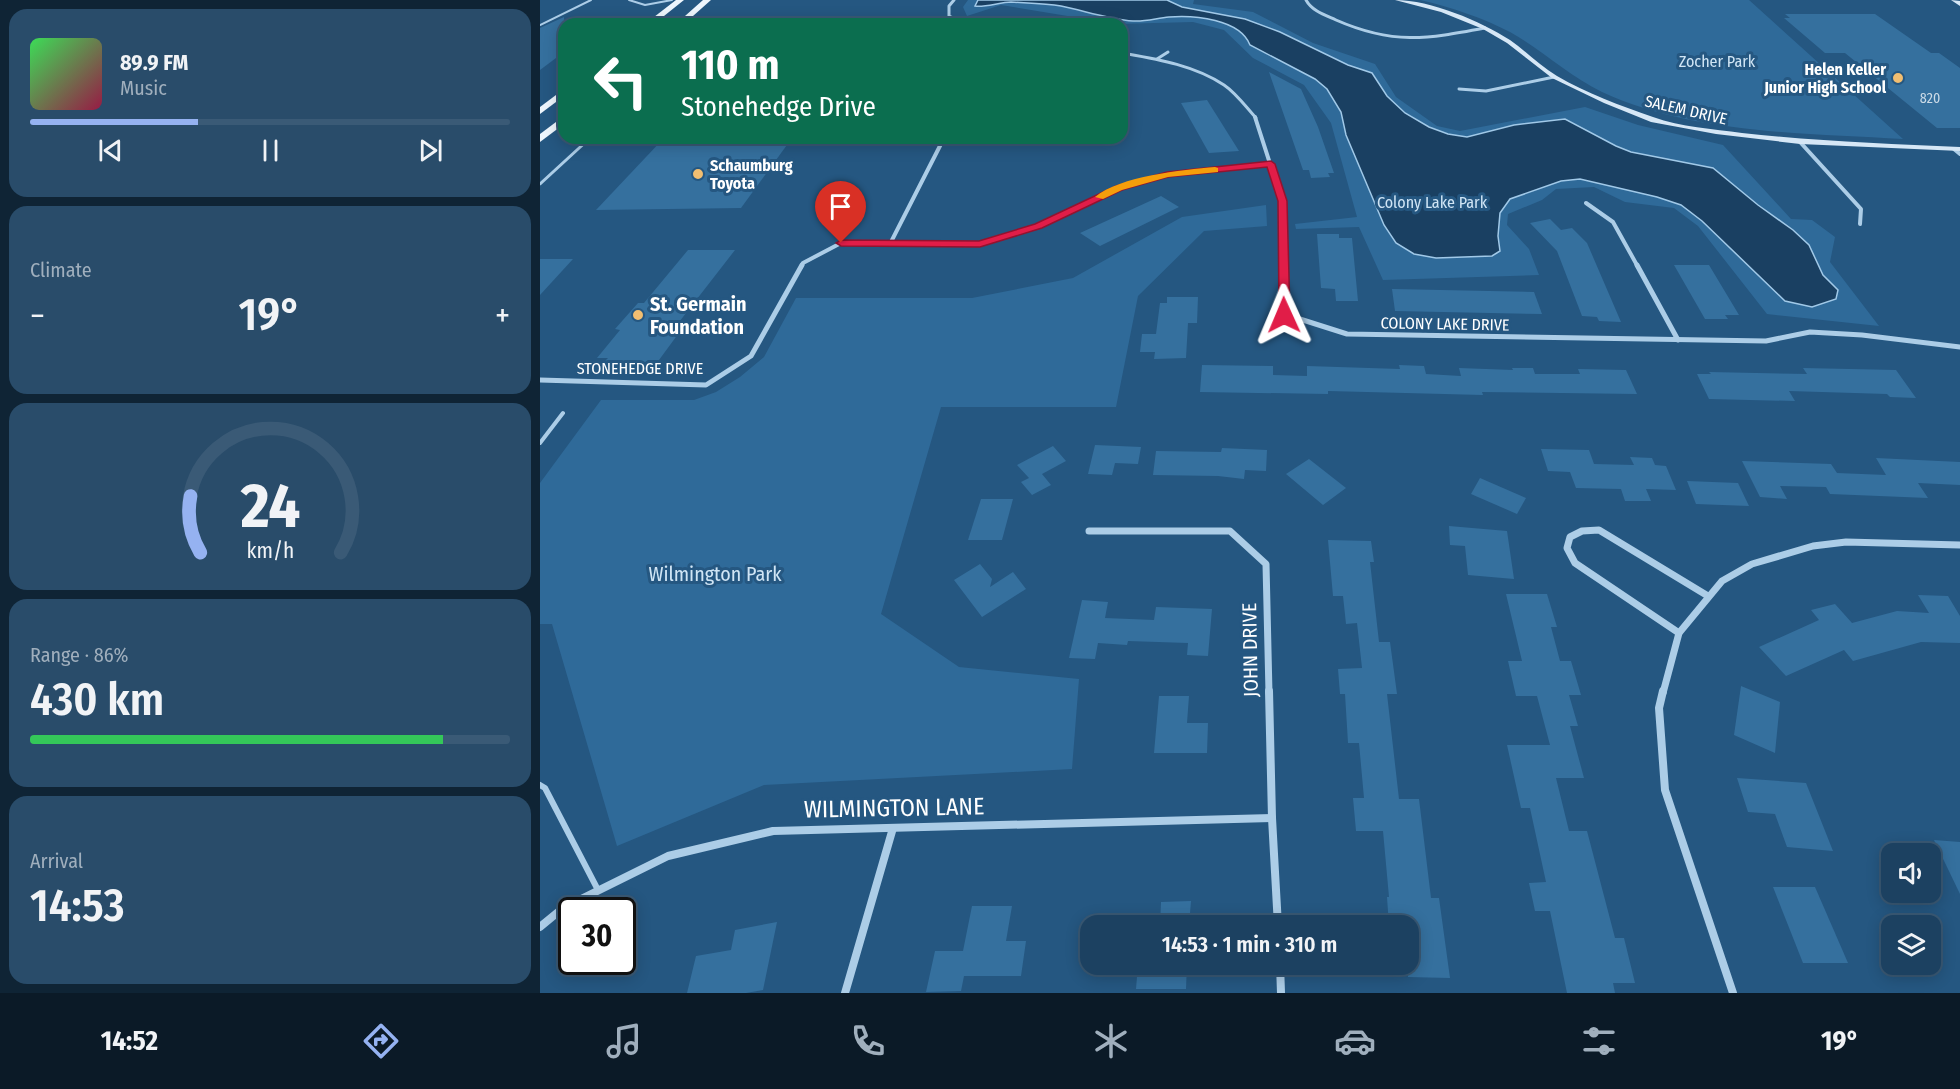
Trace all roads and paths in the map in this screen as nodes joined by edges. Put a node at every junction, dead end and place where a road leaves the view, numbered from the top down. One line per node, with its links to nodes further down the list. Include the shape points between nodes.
1 (591, 0): 18 (lane)
2 (629, 0): 11 (lane)
3 (649, 0): 11 (lane)
4 (672, 0): 12 (lane)
5 (680, 0): 14 (main road)
6 (707, 0): 16 (main road)
7 (954, 0): 17 (street, via 949,6)
8 (1306, 0): 19 (street, via 1311,8 1335,20 1383,38 1421,39)
9 (1398, 0): 19 (street, SALEM DRIVE, via 1443,11)
10 (1954, 0): 13 (street)
11 (643, 4): 12 (lane)
12 (656, 4): 14 (lane)
13 (1960, 4)
14 (665, 12): 15 (main road)
15 (657, 18)
16 (687, 18)
17 (954, 18)
18 (540, 25)
19 (1485, 28): 23 (street, SALEM DRIVE)
20 (1168, 52): 22 (street)
21 (1128, 54): 22 (street, COLONY LAKE DRIVE)
22 (1157, 59): 33 (street, COLONY LAKE DRIVE, via 1226,86 1256,118)
23 (1554, 77): 24 (street, via 1486,90); 29 (street, SALEM DRIVE, via 1654,120)
24 (1459, 89)
25 (558, 97): 26 (main road)
26 (540, 111)
27 (558, 129): 28 (main road)
28 (540, 139)
29 (1800, 142): 32 (street, SALEM DRIVE); 36 (street, via 1861,210)
30 (583, 144): 34 (lane)
31 (941, 144): 37 (street)
32 (1958, 151)
33 (1271, 164): 37 (street, STONEHEDGE DRIVE, via 1167,175 1119,188 1038,226 980,244); 38 (street, COLONY LAKE DRIVE, via 1282,201 1284,315 1347,334)
34 (540, 184)
35 (1586, 203): 38 (street, via 1613,222)
36 (1860, 224)
37 (891, 242): 40 (street, STONEHEDGE DRIVE, via 841,243 803,263 751,356 706,385)
38 (1678, 340): 39 (street, COLONY LAKE DRIVE, via 1766,341 1810,332)
39 (1960, 347)
40 (540, 380)
41 (562, 413): 42 (lane)
42 (540, 443)
43 (1089, 531): 48 (street, JOHN DRIVE, via 1230,531 1266,564)
44 (1960, 545): 45 (street, via 1846,542 1813,546 1752,564 1722,581)
45 (1708, 596): 46 (street); 46 (street, via 1599,530 1572,534 1567,544 1568,555 1575,563)
46 (1679, 633): 56 (street, via 1659,708 1665,790)
47 (540, 785): 50 (lane)
48 (1272, 818): 49 (street, WILMINGTON LANE); 51 (street, JOHN DRIVE)
49 (893, 828): 50 (street, WILMINGTON LANE, via 773,831 668,856); 54 (street)
50 (599, 890): 52 (street, WILMINGTON LANE, via 563,908)
51 (1277, 915)
52 (540, 927)
53 (1280, 975): 55 (street)
54 (845, 993)
55 (1281, 993)
56 (1733, 993)

